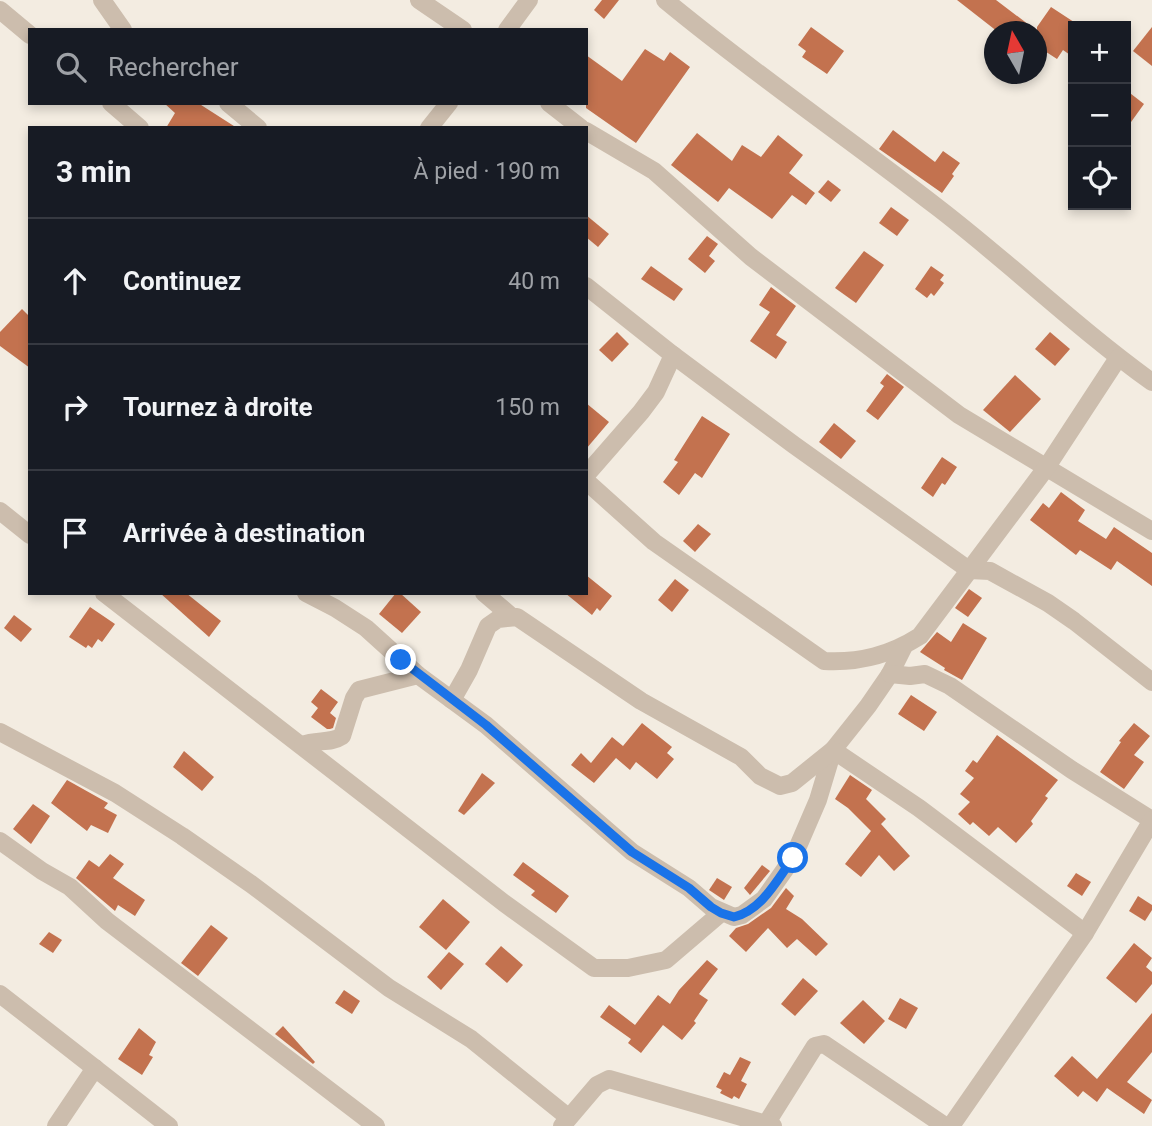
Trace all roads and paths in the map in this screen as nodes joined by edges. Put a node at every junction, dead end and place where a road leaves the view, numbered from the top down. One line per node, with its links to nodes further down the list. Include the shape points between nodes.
1 (102, 0): 6 (street)
2 (419, 0): 7 (street)
3 (529, 0): 8 (street)
4 (665, 0): 21 (street, via 938,208)
5 (0, 10): 9 (street)
6 (122, 28)
7 (460, 28)
8 (508, 28)
9 (28, 33)
10 (113, 105): 14 (street)
11 (230, 105): 15 (street)
12 (447, 105): 16 (street)
13 (552, 105): 17 (street)
14 (138, 126)
15 (256, 126)
16 (431, 126)
17 (578, 126)
18 (588, 132): 23 (street, via 654,172 751,257 959,415)
19 (588, 288): 20 (street)
20 (673, 355): 24 (street, via 656,392); 29 (street)
21 (1118, 358): 22 (street); 23 (street)
22 (1152, 382)
23 (1046, 468): 27 (street); 29 (street)
24 (588, 473)
25 (588, 483): 34 (street, via 654,542 824,661 872,658)
26 (0, 511): 28 (street)
27 (1152, 531)
28 (28, 533)
29 (969, 570): 34 (street, via 920,636); 37 (street, via 990,571 1048,603)
30 (107, 595): 40 (street)
31 (309, 595): 36 (street, via 366,628)
32 (486, 595): 33 (street)
33 (511, 616): 38 (street, via 488,626); 41 (street, via 526,621 641,701 741,757 760,776 780,786 792,783)
34 (904, 646): 35 (street)
35 (890, 674): 41 (street); 42 (street, via 925,674 950,687)
36 (418, 675): 38 (street); 40 (street, via 359,690 342,736)
37 (1152, 682)
38 (452, 700): 44 (street, via 632,852)
39 (0, 732): 48 (street, via 115,793 182,836 389,988 471,1039)
40 (303, 745): 44 (street, via 594,968 628,968 666,960)
41 (833, 750): 44 (street, via 793,858 764,899 734,917); 45 (street, via 919,808)
42 (1152, 820): 45 (street)
43 (0, 841): 52 (street, via 70,887 107,921)
44 (721, 913)
45 (1085, 933): 54 (street)
46 (0, 994): 47 (street)
47 (95, 1069): 50 (street); 51 (street)
48 (565, 1122): 49 (street, via 597,1085 609,1079)
49 (769, 1125): 53 (street, via 818,1044)
50 (56, 1126)
51 (169, 1126)
52 (376, 1126)
53 (945, 1126)
54 (951, 1126)

